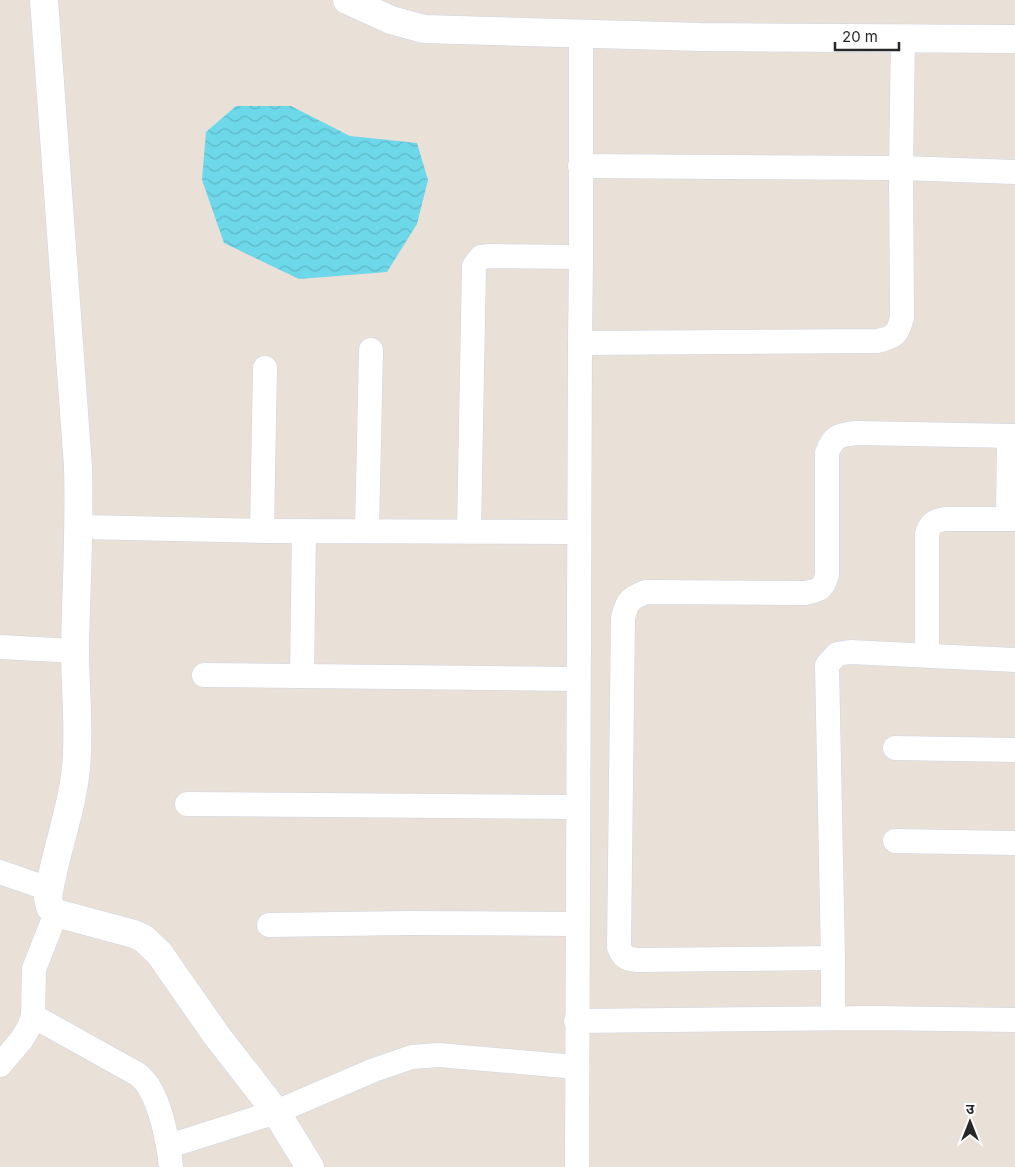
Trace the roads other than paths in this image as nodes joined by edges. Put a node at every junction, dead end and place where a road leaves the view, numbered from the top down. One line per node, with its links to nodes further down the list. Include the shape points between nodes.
1 (44, 0): 15 (street)
2 (347, 0): 3 (street, via 391,20 424,29)
3 (581, 34): 4 (street); 6 (street)
4 (903, 37): 5 (street); 7 (street)
5 (1015, 39)
6 (580, 166): 7 (street); 9 (street)
7 (901, 168): 8 (street); 10 (street, via 902,317 899,330 890,338 877,341)
8 (1015, 172)
9 (581, 257): 10 (street); 19 (street, via 489,256 481,257 474,266)
10 (580, 343): 20 (street)
11 (371, 350): 16 (street)
12 (265, 368): 17 (street)
13 (1012, 436): 14 (street); 38 (street, via 840,435 830,443 827,453 826,575 824,584 817,590 805,593 646,592 633,597 626,606 622,678 619,946 622,955 637,960)
14 (1012, 519): 23 (street, via 945,519 935,520 929,526)
15 (80, 527): 17 (street); 22 (street)
16 (367, 530): 18 (street); 19 (street)
17 (262, 531): 18 (street)
18 (304, 531): 26 (street)
19 (469, 531): 20 (street)
20 (579, 532): 27 (street)
21 (0, 647): 22 (street)
22 (75, 651): 35 (street, via 76,767)
23 (927, 655): 24 (street); 38 (street, via 850,652 837,654 827,665)
24 (1015, 660)
25 (204, 675): 26 (street)
26 (302, 676): 27 (street)
27 (578, 678): 31 (street)
28 (895, 748): 29 (street)
29 (1015, 750)
30 (186, 804): 31 (street)
31 (577, 807): 36 (street)
32 (895, 840): 33 (street)
33 (1015, 843)
34 (0, 872): 35 (street)
35 (52, 901): 39 (street, via 34,969); 45 (street, via 143,938 158,953)
36 (577, 924): 37 (street); 42 (street)
37 (269, 925)
38 (833, 958): 40 (street)
39 (33, 1016): 43 (street, via 22,1038); 46 (street, via 139,1075 156,1102)
40 (833, 1018): 41 (street); 42 (street)
41 (1015, 1020)
42 (576, 1021): 44 (street)
43 (0, 1065)
44 (576, 1067): 45 (street, via 439,1055 412,1057); 48 (street)
45 (276, 1112): 46 (street); 47 (street)
46 (170, 1157)
47 (310, 1167)
48 (577, 1167)

